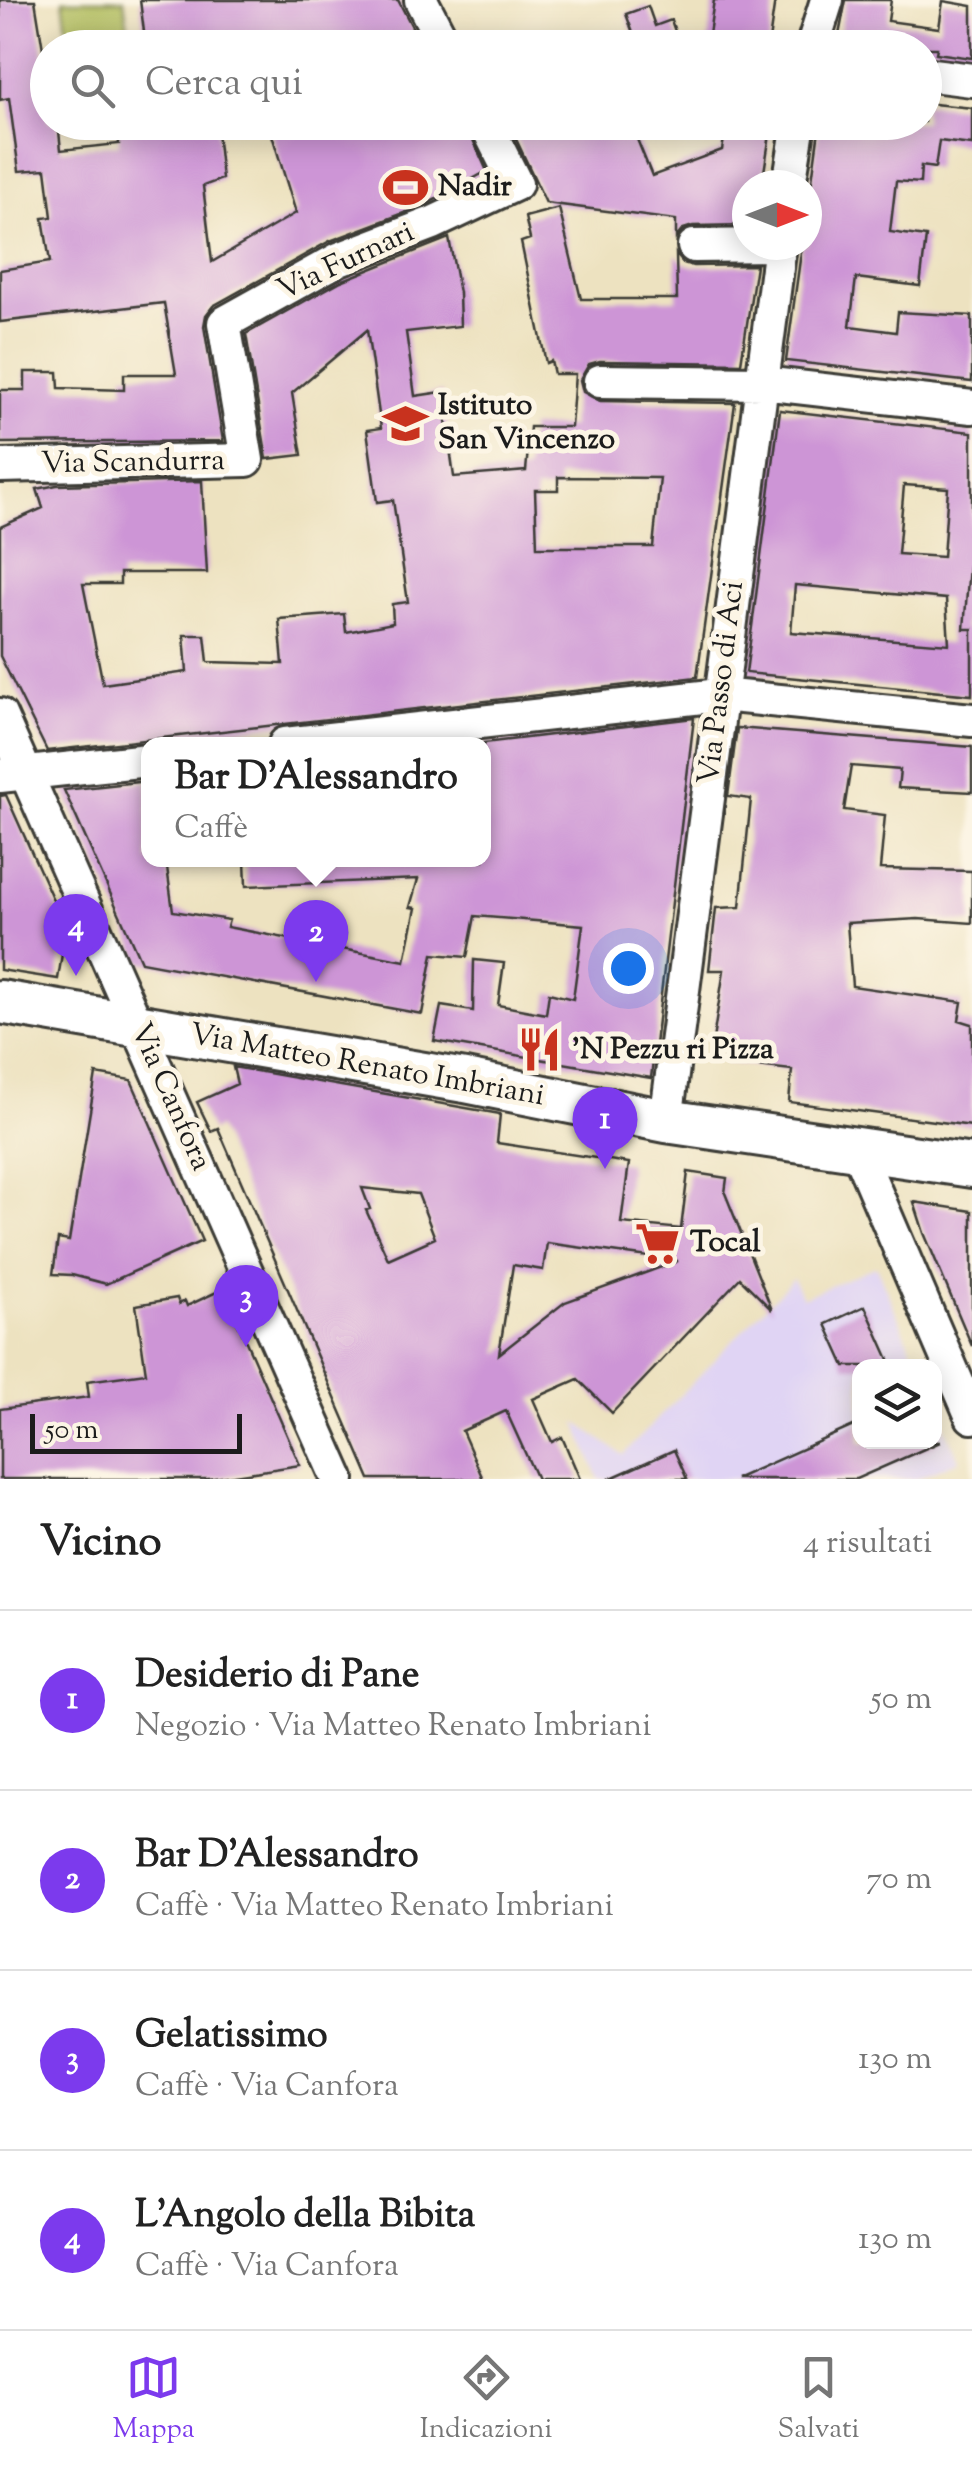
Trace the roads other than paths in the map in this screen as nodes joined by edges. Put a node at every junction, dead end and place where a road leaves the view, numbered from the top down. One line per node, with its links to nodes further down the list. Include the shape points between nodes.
1 (422, 0): 3 (street)
2 (827, 0): 4 (street)
3 (437, 30)
4 (818, 30)
5 (942, 76): 6 (street)
6 (972, 80)
7 (493, 140): 13 (street, Via Furnari, via 516,184 339,258)
8 (796, 140): 9 (street)
9 (791, 170)
10 (694, 246): 11 (street)
11 (732, 246)
12 (778, 260): 15 (street, Via Passo di Aci)
13 (224, 323): 17 (street, Via Scandurra, via 247,460)
14 (600, 381): 15 (street)
15 (762, 383): 16 (street); 18 (street, Via Passo di Aci)
16 (972, 408)
17 (0, 466)
18 (720, 695): 20 (street); 21 (street); 26 (street, Via Passo di Aci)
19 (0, 715): 23 (street, Via Canfora)
20 (972, 720)
21 (347, 737)
22 (141, 761): 23 (street)
23 (13, 775): 25 (street, Via Canfora)
24 (0, 1002): 25 (main road, Via Matteo Renato Imbriani)
25 (138, 1026): 26 (main road, Via Matteo Renato Imbriani); 30 (street, Via Canfora)
26 (666, 1121): 27 (main road, Via Matteo Renato Imbriani)
27 (858, 1148): 28 (main road, Via Matteo Renato Imbriani); 29 (street)
28 (972, 1166)
29 (972, 1417)
30 (338, 1479)

